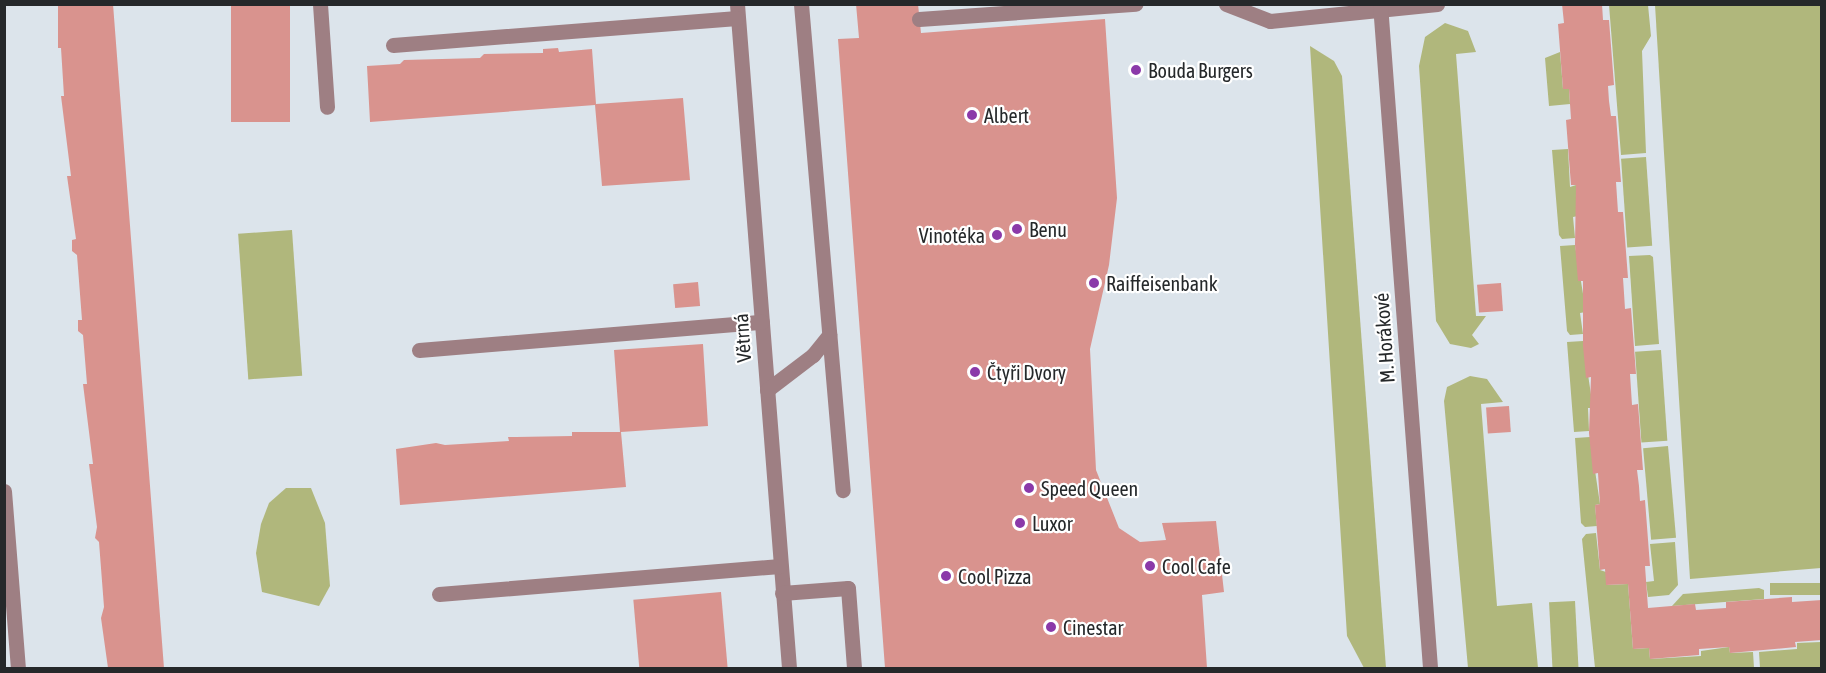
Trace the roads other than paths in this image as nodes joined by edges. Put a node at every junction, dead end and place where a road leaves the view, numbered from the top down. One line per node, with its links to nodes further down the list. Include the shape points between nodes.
1 (320, 4): 10 (street)
2 (801, 4): 12 (street)
3 (1135, 4): 8 (street)
4 (1226, 4): 6 (street, via 1270,21)
5 (1437, 4): 6 (street)
6 (1380, 8): 23 (street, M. Horákové)
7 (737, 11): 9 (street); 11 (street, Větrná)
8 (920, 19)
9 (393, 45)
10 (327, 107)
11 (762, 322): 13 (street); 14 (street, Větrná)
12 (829, 335): 14 (street, via 813,355); 15 (street)
13 (419, 350)
14 (767, 390): 17 (street, Větrná)
15 (843, 490)
16 (4, 491): 20 (street)
17 (780, 566): 18 (street, Větrná); 19 (street)
18 (782, 593): 21 (street, Větrná); 22 (street, via 848,588)
19 (440, 594)
20 (18, 669)
21 (789, 669)
22 (854, 669)
23 (1430, 669)

